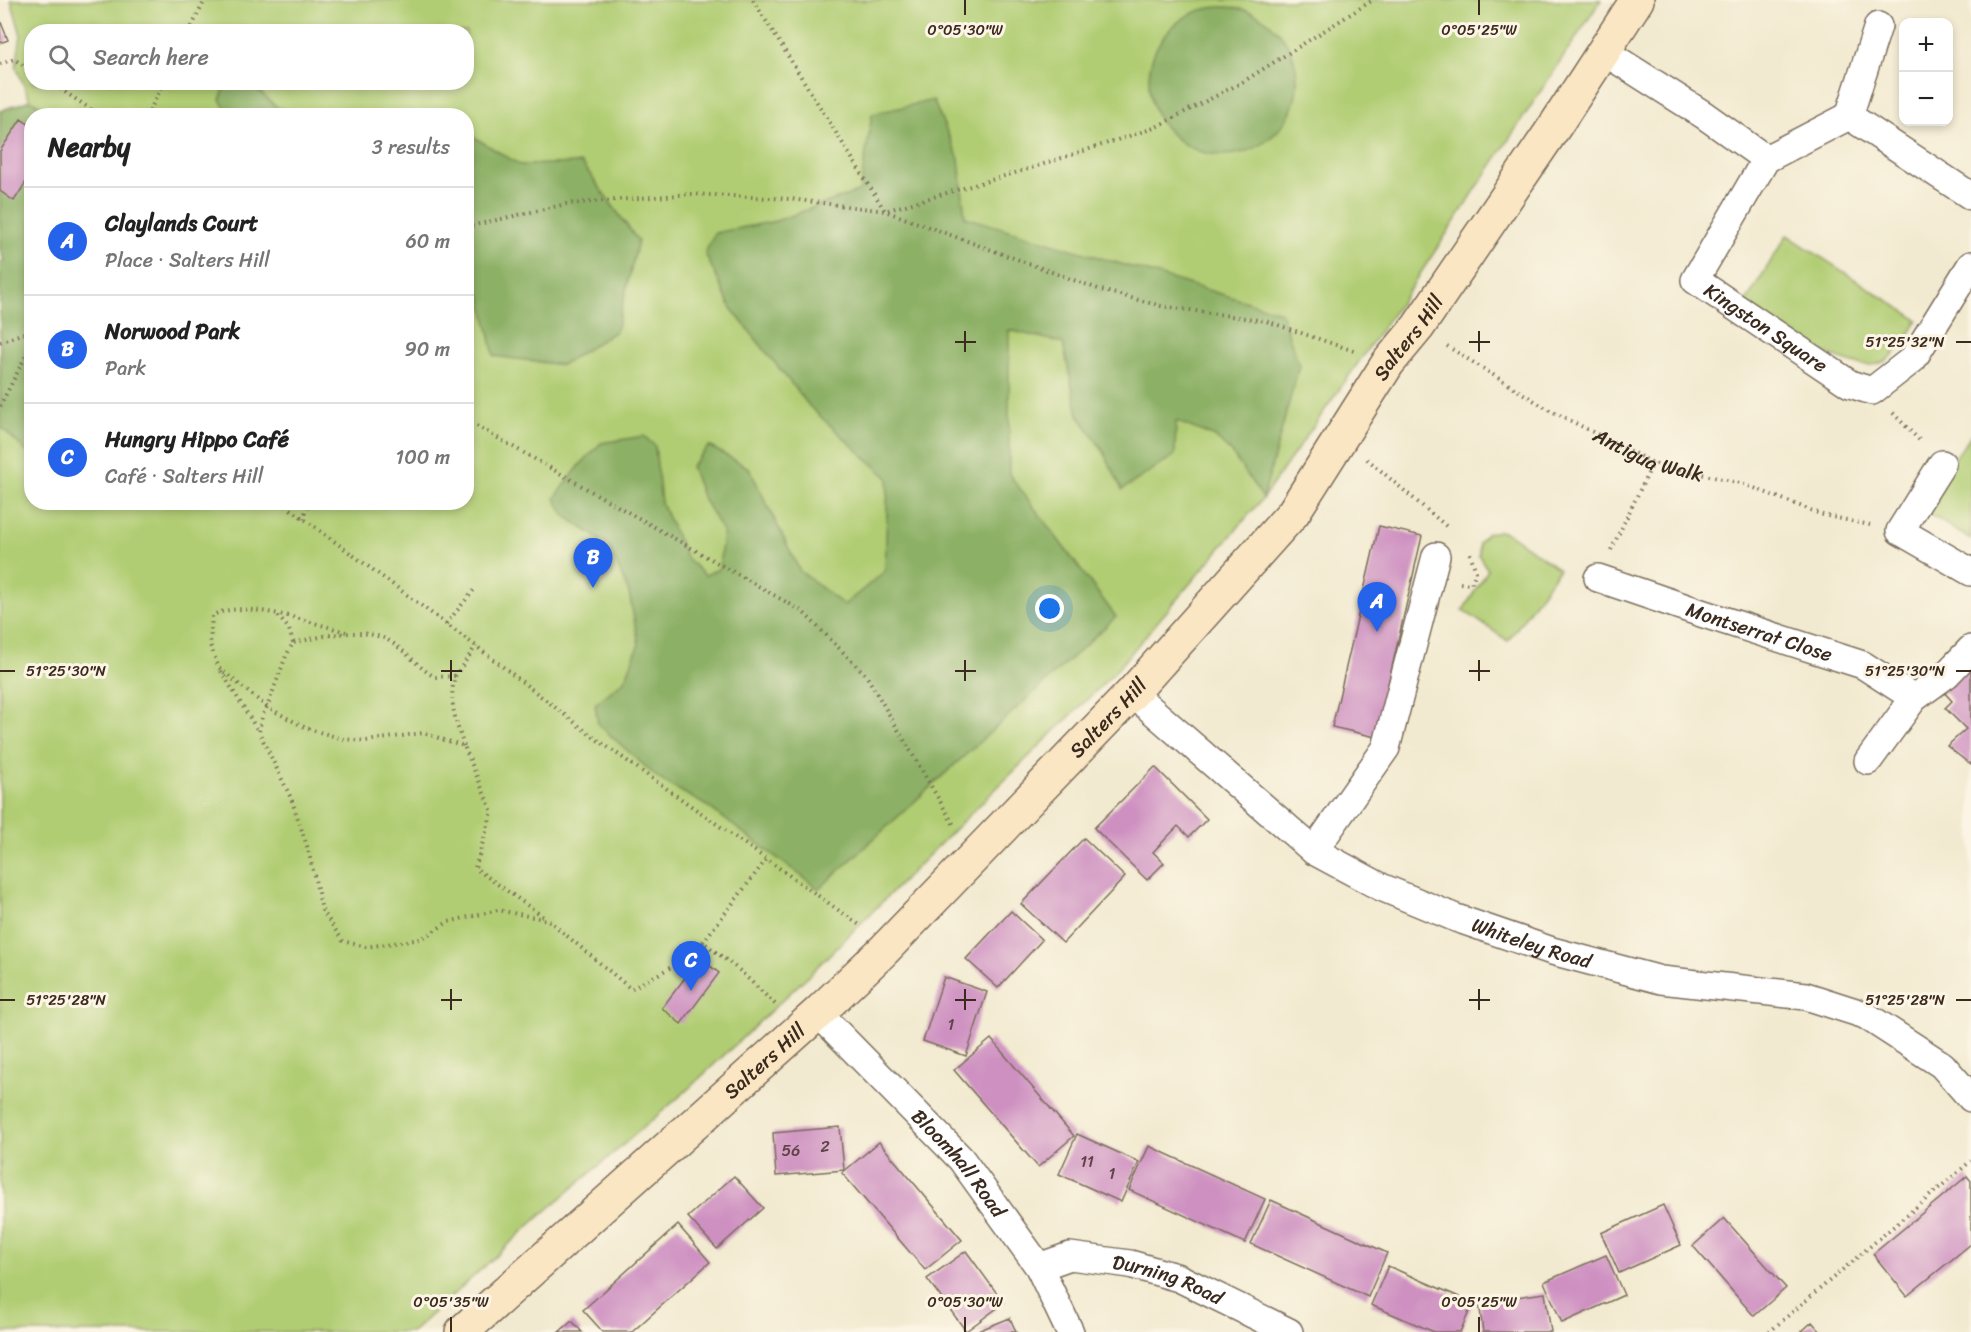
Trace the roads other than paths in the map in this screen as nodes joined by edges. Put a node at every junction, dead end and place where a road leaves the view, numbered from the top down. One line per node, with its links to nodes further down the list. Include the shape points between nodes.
1 (1637, 0): 3 (street, Salters Hill)
2 (1878, 27): 4 (street)
3 (1603, 51): 5 (street); 13 (street, Salters Hill, via 1418,327 1388,363 1293,513)
4 (1849, 116): 5 (street); 6 (street)
5 (1766, 159): 7 (street, Kingston Square, via 1695,280 1850,384 1872,391 1913,359)
6 (1971, 196)
7 (1971, 265)
8 (1942, 464): 10 (street, via 1900,531)
9 (1436, 556): 16 (street, via 1386,748)
10 (1971, 572)
11 (1598, 578): 14 (street, Montserrat Close, via 1863,665)
12 (1971, 649): 14 (street, via 1947,674)
13 (1132, 693): 16 (street, Whiteley Road); 17 (street, Salters Hill, via 883,951)
14 (1914, 698): 15 (street)
15 (1868, 761)
16 (1314, 851): 18 (street, Whiteley Road, via 1381,887 1552,951 1661,980 1806,996 1855,1011 1942,1065)
17 (809, 1021): 19 (street, Bloomhall Road, via 962,1159); 20 (street, Salters Hill)
18 (1971, 1098)
19 (1039, 1267): 21 (street, Bloomhall Road); 22 (street, Durning Road, via 1070,1256 1130,1264 1179,1278)
20 (462, 1332)
21 (1070, 1332)
22 (1289, 1332)

